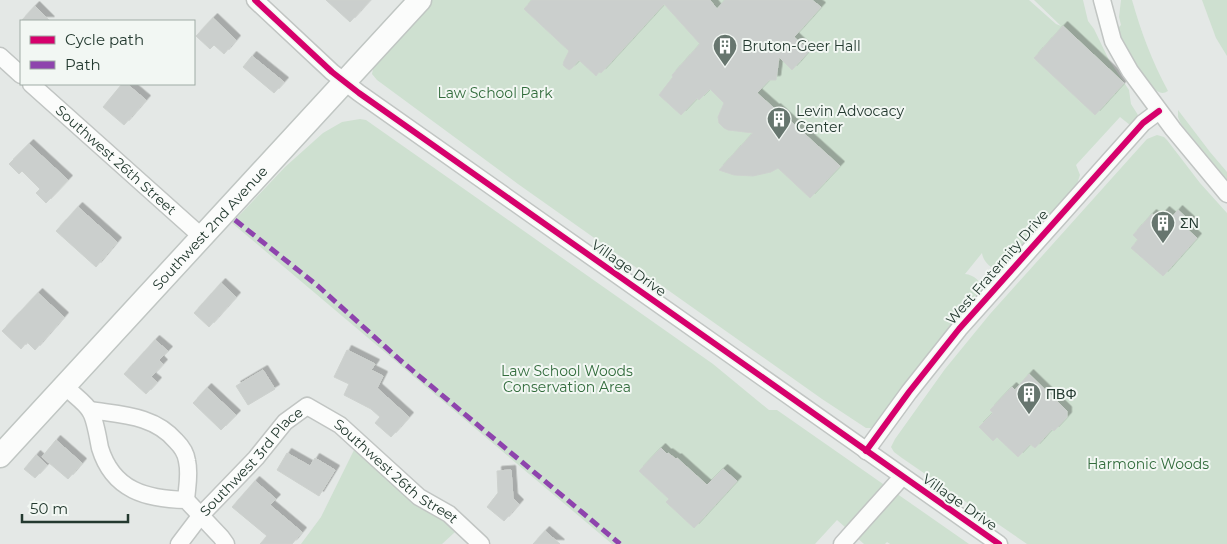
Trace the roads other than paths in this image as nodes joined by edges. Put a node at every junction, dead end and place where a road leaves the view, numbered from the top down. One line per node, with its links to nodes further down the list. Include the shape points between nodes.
1 (255, 0): 6 (street, Village Drive)
2 (420, 0): 6 (main road, Southwest 2nd Avenue)
3 (1102, 0): 8 (street, via 1116,49)
4 (0, 56): 5 (street)
5 (20, 74)
6 (344, 82): 10 (main road, Southwest 2nd Avenue); 14 (street, Village Drive)
7 (33, 85): 10 (street, Southwest 26th Street)
8 (1160, 111): 9 (street); 14 (street, West Fraternity Drive, via 1143,123 974,311)
9 (1227, 194)
10 (201, 236): 11 (main road, Southwest 2nd Avenue)
11 (65, 386): 13 (street); 15 (main road, Southwest 2nd Avenue)
12 (307, 406): 18 (street, Southwest 3rd Place, via 285,422 256,458); 21 (street, Southwest 26th Street, via 340,426 419,497 449,514)
13 (90, 410): 17 (street, via 101,450 120,479 147,496); 17 (street, via 142,419 167,431 180,445 187,460)
14 (866, 450): 16 (street, Village Drive)
15 (0, 456)
16 (902, 477): 22 (street); 23 (street, Village Drive)
17 (186, 500): 18 (street)
18 (201, 515): 19 (street, Southwest 3rd Place); 20 (street)
19 (180, 544)
20 (226, 544)
21 (481, 544)
22 (842, 544)
23 (999, 544)

